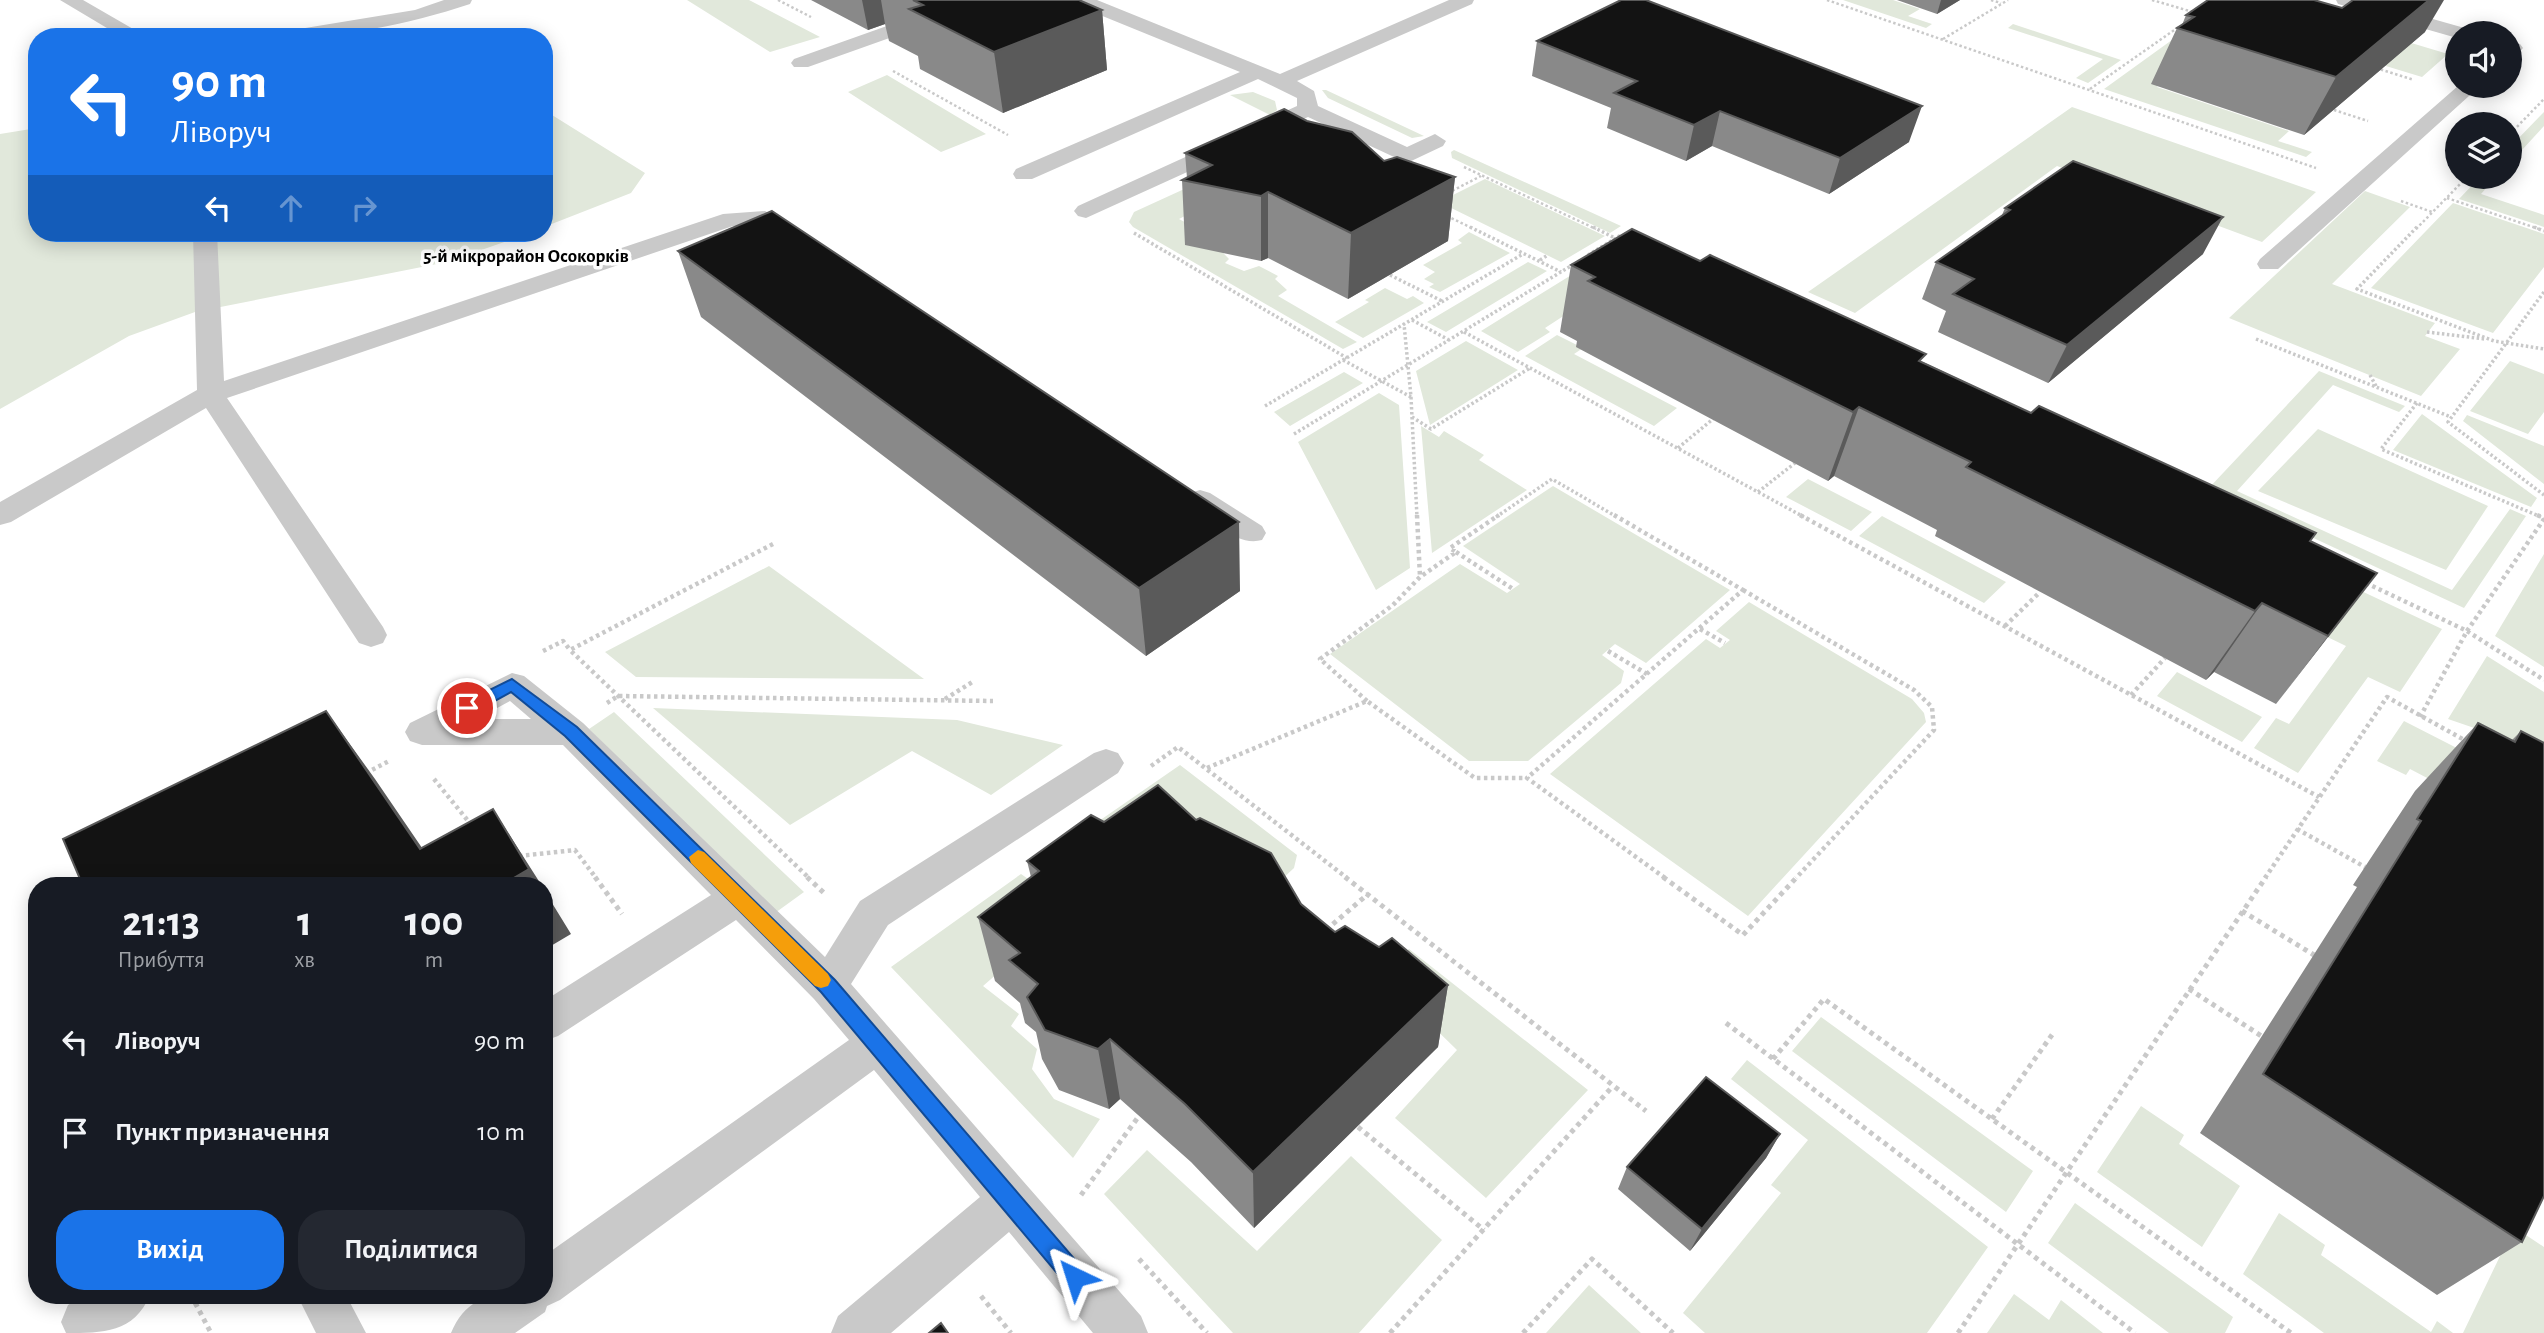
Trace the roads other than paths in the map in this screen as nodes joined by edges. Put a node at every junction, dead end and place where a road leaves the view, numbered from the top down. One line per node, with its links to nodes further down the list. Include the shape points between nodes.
1 (69, 0): 7 (lane)
2 (463, 0): 8 (lane, via 419,15)
3 (978, 0): 10 (lane)
4 (1080, 0): 11 (lane)
5 (1465, 0): 12 (lane)
6 (2358, 2): 9 (lane)
7 (120, 28)
8 (341, 28)
9 (2445, 28)
10 (801, 63)
11 (1259, 72): 12 (lane); 16 (lane)
12 (1281, 81): 14 (lane, via 1307,95)
13 (2456, 98): 20 (lane)
14 (1308, 109): 15 (lane, via 1406,156); 17 (lane)
15 (1435, 141)
16 (1024, 174)
17 (1086, 211)
18 (205, 242): 21 (lane)
19 (811, 248): 21 (lane, via 765,218 731,219)
20 (2269, 264)
21 (211, 394): 23 (lane); 25 (lane)
22 (1181, 488): 24 (lane)
23 (0, 514)
24 (1251, 533)
25 (371, 635)
26 (571, 732): 28 (lane)
27 (1106, 763): 29 (lane, via 874,913)
28 (738, 898): 29 (lane); 30 (lane)
29 (828, 986): 31 (lane)
30 (553, 1017)
31 (877, 1044): 32 (lane); 33 (lane)
32 (1009, 1202): 40 (lane); 41 (lane)
33 (553, 1277)
34 (113, 1304): 37 (lane)
35 (325, 1304): 38 (lane)
36 (515, 1304): 39 (lane)
37 (85, 1322)
38 (342, 1333)
39 (475, 1333)
40 (855, 1333)
41 (1124, 1333)

